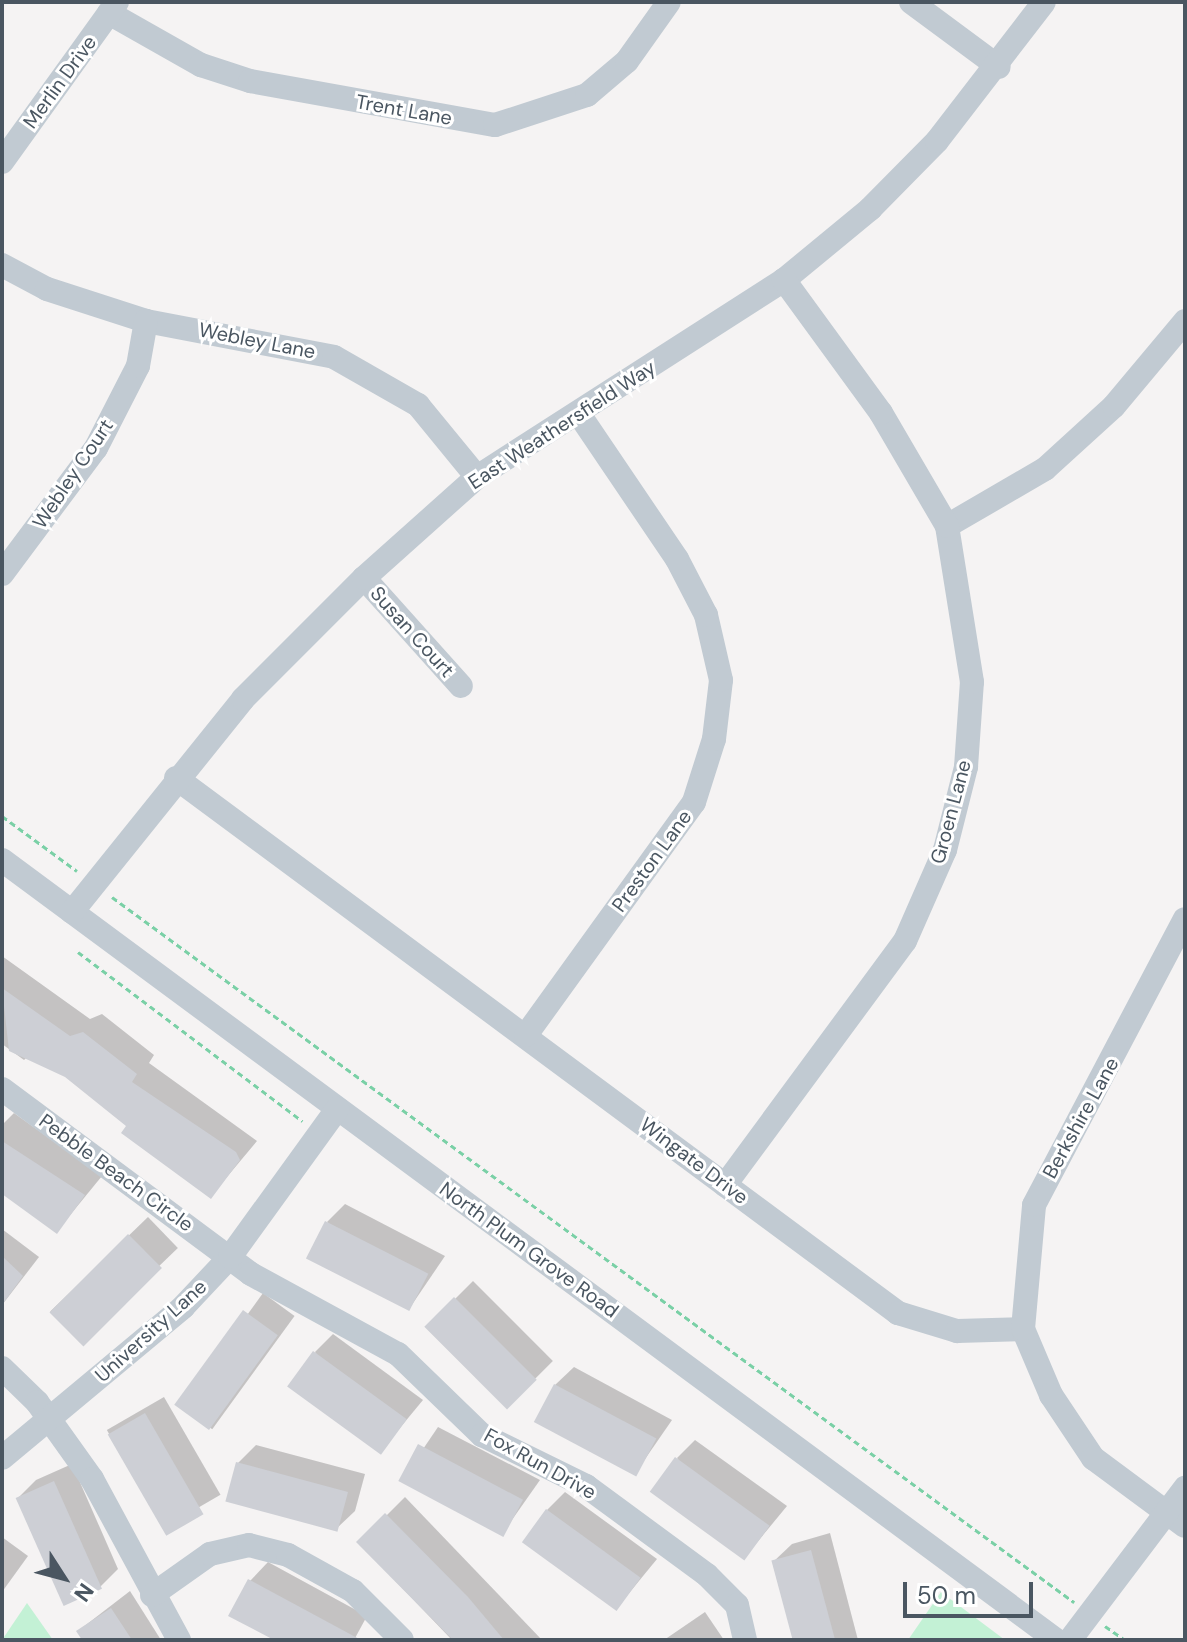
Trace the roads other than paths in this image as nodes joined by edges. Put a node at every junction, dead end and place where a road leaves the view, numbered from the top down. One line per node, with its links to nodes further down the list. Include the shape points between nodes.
1 (669, 2): 4 (street, Trent Lane, via 627,61 587,95 495,125 250,81 201,65)
2 (911, 2): 5 (street)
3 (1044, 2): 5 (street, East Weathersfield Way)
4 (113, 8): 6 (street, Merlin Drive)
5 (999, 67): 8 (street, East Weathersfield Way, via 870,209)
6 (2, 162)
7 (2, 265): 9 (street, Webley Lane, via 47,289)
8 (784, 280): 11 (street, East Weathersfield Way); 13 (street, Groen Lane, via 881,413)
9 (146, 321): 12 (street, Webley Lane, via 334,357 418,405); 14 (street, Webley Court, via 138,366 96,448)
10 (1185, 321): 13 (street, via 1114,406 1045,469)
11 (579, 414): 12 (street, East Weathersfield Way); 21 (street, Preston Lane, via 677,559 706,615 721,680 714,739 694,802)
12 (477, 477): 15 (street, East Weathersfield Way)
13 (947, 526): 24 (street, Groen Lane, via 972,682 966,767 945,850 905,941)
14 (2, 574)
15 (364, 578): 16 (street, Susan Court); 17 (street, East Weathersfield Way)
16 (461, 686)
17 (176, 778): 19 (street, East Weathersfield Way); 21 (street, Wingate Drive)
18 (2, 860): 19 (street, North Plum Grove Road)
19 (72, 912): 23 (street, North Plum Grove Road)
20 (1185, 919): 26 (street, Berkshire Lane, via 1034,1205)
21 (526, 1035): 24 (street, Wingate Drive)
22 (2, 1089): 25 (street, Pebble Beach Circle)
23 (337, 1109): 25 (street, University Lane); 37 (street, North Plum Grove Road)
24 (725, 1185): 26 (street, Wingate Drive, via 898,1313 957,1331)
25 (230, 1257): 28 (street, University Lane, via 183,1307); 36 (street, Fox Run Drive, via 300,1304 398,1354 482,1435 586,1486 707,1575 737,1605)
26 (1023, 1329): 31 (street, via 1051,1395 1093,1458)
27 (2, 1368): 28 (street)
28 (50, 1418): 29 (street, University Lane); 33 (street, via 92,1479)
29 (2, 1458)
30 (1185, 1488): 31 (street)
31 (1165, 1511): 32 (street); 38 (street)
32 (1185, 1526)
33 (152, 1595): 34 (street); 35 (street, via 210,1554 249,1545 288,1555 353,1591)
34 (179, 1640)
35 (402, 1640)
36 (745, 1640)
37 (1056, 1640)
38 (1070, 1640)

